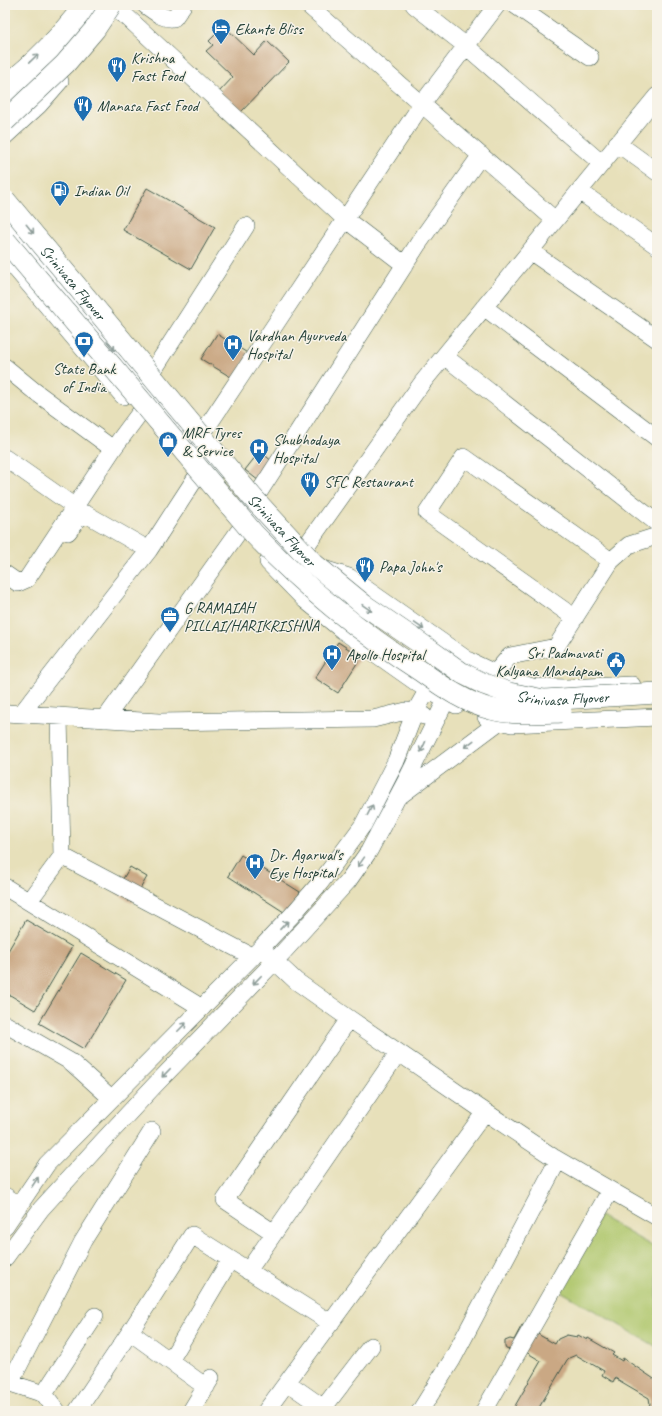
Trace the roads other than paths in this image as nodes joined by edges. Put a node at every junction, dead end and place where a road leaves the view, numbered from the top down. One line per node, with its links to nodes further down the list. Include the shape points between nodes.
1 (82, 5): 12 (street, one-way to 1, via 42,50)
2 (94, 5): 13 (main road, via 54,56)
3 (145, 5): 4 (street, via 170,19 174,18)
4 (183, 5)
5 (308, 5): 14 (street)
6 (414, 5): 10 (street)
7 (497, 5): 10 (street)
8 (515, 5): 11 (street)
9 (115, 7): 16 (main road, bridge, via 65,64); 17 (street, via 98,39 38,105); 24 (street)
10 (466, 46): 14 (street); 20 (street)
11 (590, 57)
12 (5, 84)
13 (5, 101)
14 (422, 104): 19 (street); 24 (street)
15 (654, 104): 18 (street)
16 (5, 121)
17 (5, 136)
18 (617, 143): 20 (street); 21 (street)
19 (481, 155): 26 (street); 32 (street)
20 (601, 163): 22 (street)
21 (657, 172)
22 (578, 191): 26 (street); 29 (street)
23 (5, 200): 60 (main road, Srinivasa Flyover, one-way to 60, bridge, via 253,498 314,564 364,605 462,673 509,693 544,700)
24 (344, 219): 32 (street); 40 (street)
25 (5, 220): 37 (street, one-way to 37)
26 (555, 220): 30 (street)
27 (246, 226): 37 (street)
28 (5, 240): 62 (main road, Srinivasa Flyover, bridge, via 254,534 302,582 380,645 452,693 490,709 547,713)
29 (657, 246)
30 (530, 251): 33 (street); 34 (street)
31 (5, 256): 38 (street)
32 (405, 265): 45 (street)
33 (484, 307): 35 (street); 39 (street)
34 (657, 338)
35 (444, 356): 46 (street); 50 (street)
36 (5, 367): 41 (street)
37 (144, 385): 40 (street)
38 (139, 414): 41 (street); 43 (street)
39 (657, 438)
40 (195, 445): 45 (street)
41 (113, 449): 44 (street)
42 (5, 458): 44 (street)
43 (195, 479): 47 (street); 49 (street)
44 (75, 507): 52 (street, via 27,579 18,583)
45 (249, 508): 50 (street)
46 (657, 523)
47 (239, 531): 59 (street, via 305,600 342,630); 67 (street)
48 (657, 536): 51 (street, via 629,545)
49 (149, 550): 53 (street, via 86,514 77,520); 64 (street)
50 (296, 560): 55 (street, one-way to 55, via 349,577)
51 (611, 561): 54 (street); 54 (street, via 464,457 428,513)
52 (5, 574)
53 (28, 590)
54 (575, 618): 57 (street, via 556,647 510,656)
55 (451, 649): 56 (street); 59 (street)
56 (467, 660): 57 (street); 61 (street)
57 (495, 673): 58 (street, via 533,687)
58 (657, 684)
59 (427, 690): 61 (street); 63 (street)
60 (657, 693)
61 (446, 700): 68 (street, via 474,714); 69 (street)
62 (657, 707)
63 (415, 712): 67 (street, via 406,711 373,719 159,722); 69 (street); 74 (street, one-way to 63, via 320,883 363,824 396,761)
64 (13, 714): 65 (street)
65 (59, 716): 67 (street); 71 (street)
66 (657, 717): 68 (street, via 532,724)
67 (105, 719)
68 (500, 721): 70 (street, one-way to 70)
69 (434, 722): 70 (street, one-way to 70)
70 (397, 799): 75 (street, one-way to 75, via 369,851 348,881)
71 (62, 856): 73 (street); 74 (street)
72 (5, 887): 73 (street)
73 (29, 902): 76 (street)
74 (257, 952): 75 (street); 76 (street)
75 (275, 961): 77 (street, via 296,981); 89 (street, one-way to 89, via 101,1143 41,1209)
76 (202, 1008): 80 (street, one-way to 76)
77 (349, 1019): 79 (street); 88 (street, via 225,1200)
78 (5, 1024): 80 (street, via 71,1062)
79 (398, 1052): 81 (street); 88 (street)
80 (111, 1098): 85 (street, one-way to 80)
81 (485, 1112): 83 (street); 93 (street)
82 (152, 1131): 97 (street, via 82,1241)
83 (558, 1160): 84 (street); 105 (street, via 452,1360)
84 (610, 1190): 86 (street); 106 (street)
85 (12, 1200): 87 (street)
86 (657, 1217)
87 (5, 1226)
88 (274, 1233): 91 (street)
89 (5, 1258)
90 (230, 1260): 91 (street); 94 (street, via 192,1235); 96 (street)
91 (248, 1271): 93 (street)
92 (95, 1316): 99 (street)
93 (331, 1323): 98 (street)
94 (130, 1332): 96 (street); 102 (street)
95 (371, 1346): 100 (street)
96 (170, 1361): 103 (street, via 208,1382)
97 (8, 1381): 99 (street)
98 (288, 1383): 100 (street); 104 (street)
99 (44, 1394): 101 (street)
100 (324, 1410)
101 (57, 1411)
102 (77, 1411)
103 (191, 1411)
104 (266, 1411)
105 (420, 1411)
106 (484, 1411)

